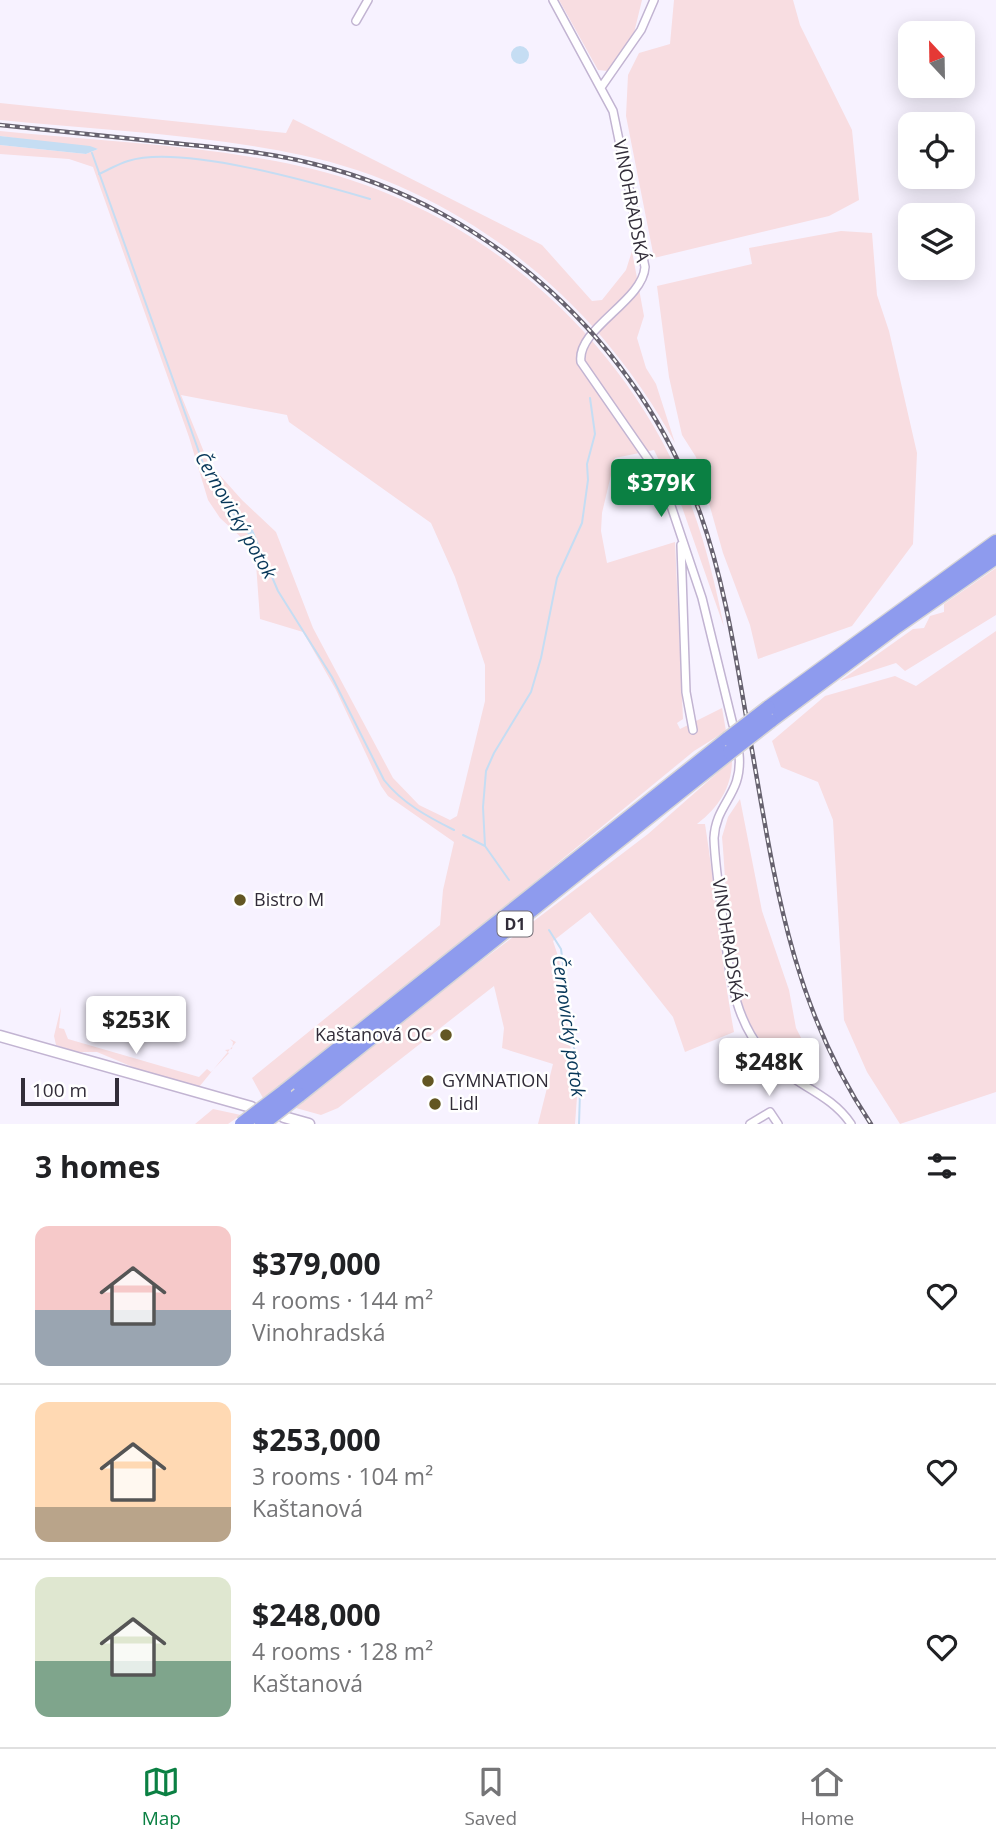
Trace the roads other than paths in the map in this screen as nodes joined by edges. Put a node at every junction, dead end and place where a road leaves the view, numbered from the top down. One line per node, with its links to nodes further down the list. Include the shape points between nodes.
1 (368, 0): 4 (street)
2 (553, 0): 5 (street, VINOHRADSKÁ)
3 (654, 0): 5 (street, via 640,30)
4 (356, 21)
5 (602, 86): 6 (street, VINOHRADSKÁ, via 614,111 645,270 638,285 587,340 580,359 655,467)
6 (681, 534): 9 (street, VINOHRADSKÁ); 10 (street, VINOHRADSKÁ)
7 (996, 542): 11 (highway, D1)
8 (996, 557): 11 (highway, D1)
9 (702, 598): 10 (street); 13 (street, VINOHRADSKÁ)
10 (684, 599): 12 (street, VINOHRADSKÁ, via 686,692)
11 (769, 715): 13 (highway, D1, bridge)
12 (693, 730)
13 (733, 743): 15 (highway, D1); 23 (street, VINOHRADSKÁ, via 739,780 718,817 714,838 734,998 766,1056 831,1100)
14 (0, 1036): 16 (main road, via 145,1082 165,1083)
15 (292, 1094): 18 (highway, D1, bridge); 19 (highway, D1, bridge)
16 (251, 1107)
17 (285, 1117): 20 (main road)
18 (242, 1124)
19 (261, 1124)
20 (309, 1124)
21 (750, 1124): 22 (street, via 770,1112)
22 (778, 1124)
23 (851, 1124)

